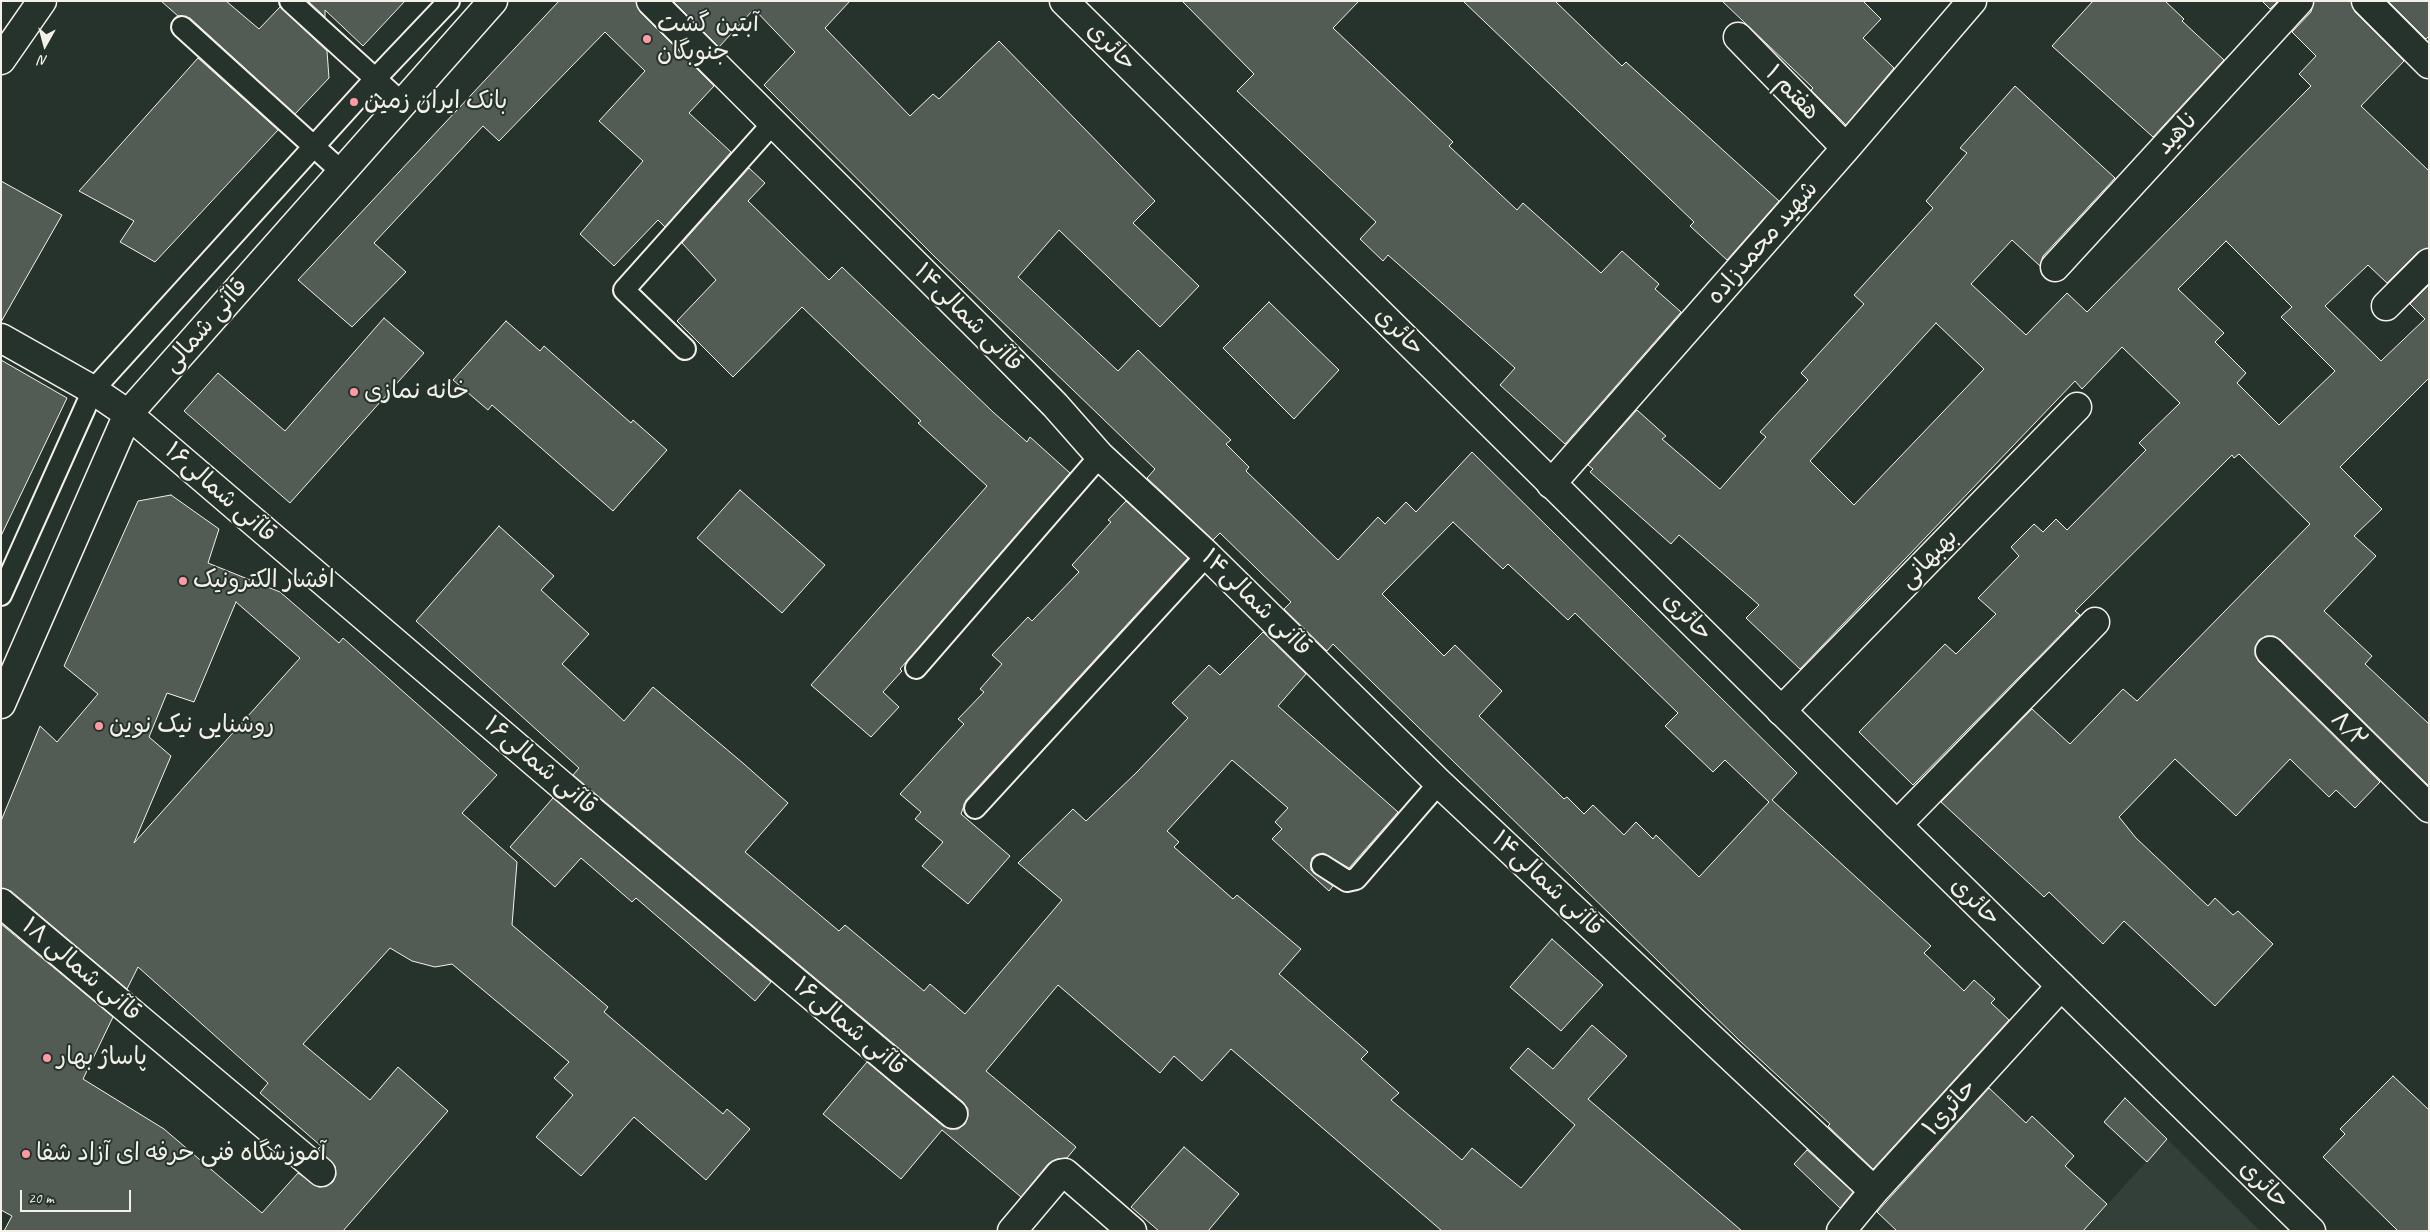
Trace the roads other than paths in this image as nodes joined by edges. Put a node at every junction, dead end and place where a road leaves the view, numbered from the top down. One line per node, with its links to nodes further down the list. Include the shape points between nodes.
1 (42, 1): 12 (street)
2 (290, 1): 14 (lane)
3 (449, 1): 14 (lane)
4 (493, 1): 15 (street, قاآنی شمالی)
5 (651, 1): 16 (street, قاآنی شمالی۱۴)
6 (1064, 1): 29 (street, حائری)
7 (2299, 1): 21 (street, ناهید)
8 (2366, 1): 13 (street)
9 (1959, 6): 18 (street, شهید محمدزاده)
10 (182, 27): 17 (lane)
11 (1738, 37): 18 (street, هفتم ۱)
12 (1, 60)
13 (2429, 64)
14 (375, 79): 15 (lane); 17 (lane)
15 (402, 104): 19 (street, قاآنی شمالی)
16 (774, 122): 24 (lane, via 624,290); 28 (street, قاآنی شمالی۱۴, via 1055,405)
17 (314, 147): 19 (lane); 25 (lane)
18 (1846, 148): 29 (street, شهید محمدزاده)
19 (342, 172): 27 (street, قاآنی شمالی)
20 (2429, 263): 22 (street)
21 (2055, 267)
22 (2386, 306)
23 (1, 338): 25 (street, قاآنی شمالی۱۶)
24 (684, 349)
25 (93, 390): 27 (street, قاآنی شمالی۱۶); 31 (lane)
26 (2077, 407): 36 (street, بهبهانی)
27 (128, 414): 35 (street, قاآنی شمالی); 44 (street, قاآنی شمالی۱۶, via 594,813)
28 (1100, 456): 30 (street, قاآنی شمالی۱۴); 34 (lane)
29 (1551, 484): 36 (street, حائری)
30 (1207, 555): 37 (street, قاآنی شمالی۱۴); 38 (lane)
31 (1, 595)
32 (2095, 622): 40 (street)
33 (2270, 651): 39 (street, ۸/۲)
34 (916, 668)
35 (1, 704)
36 (1781, 710): 40 (street, حائری)
37 (1439, 783): 41 (lane, via 1356,879 1347,882); 46 (street, قاآنی شمالی۱۴)
38 (975, 808)
39 (2429, 808)
40 (1897, 825): 43 (street, حائری)
41 (1322, 865)
42 (1, 903): 45 (street, ۱۸ قاآنی شمالی)
43 (2062, 986): 46 (street, حائری۱); 50 (street, حائری)
44 (954, 1114)
45 (321, 1172)
46 (1874, 1191): 49 (street, حائری۱)
47 (1012, 1231): 48 (street, via 1060,1174 1065,1173)
48 (1132, 1231)
49 (1841, 1231)
50 (2311, 1231)

